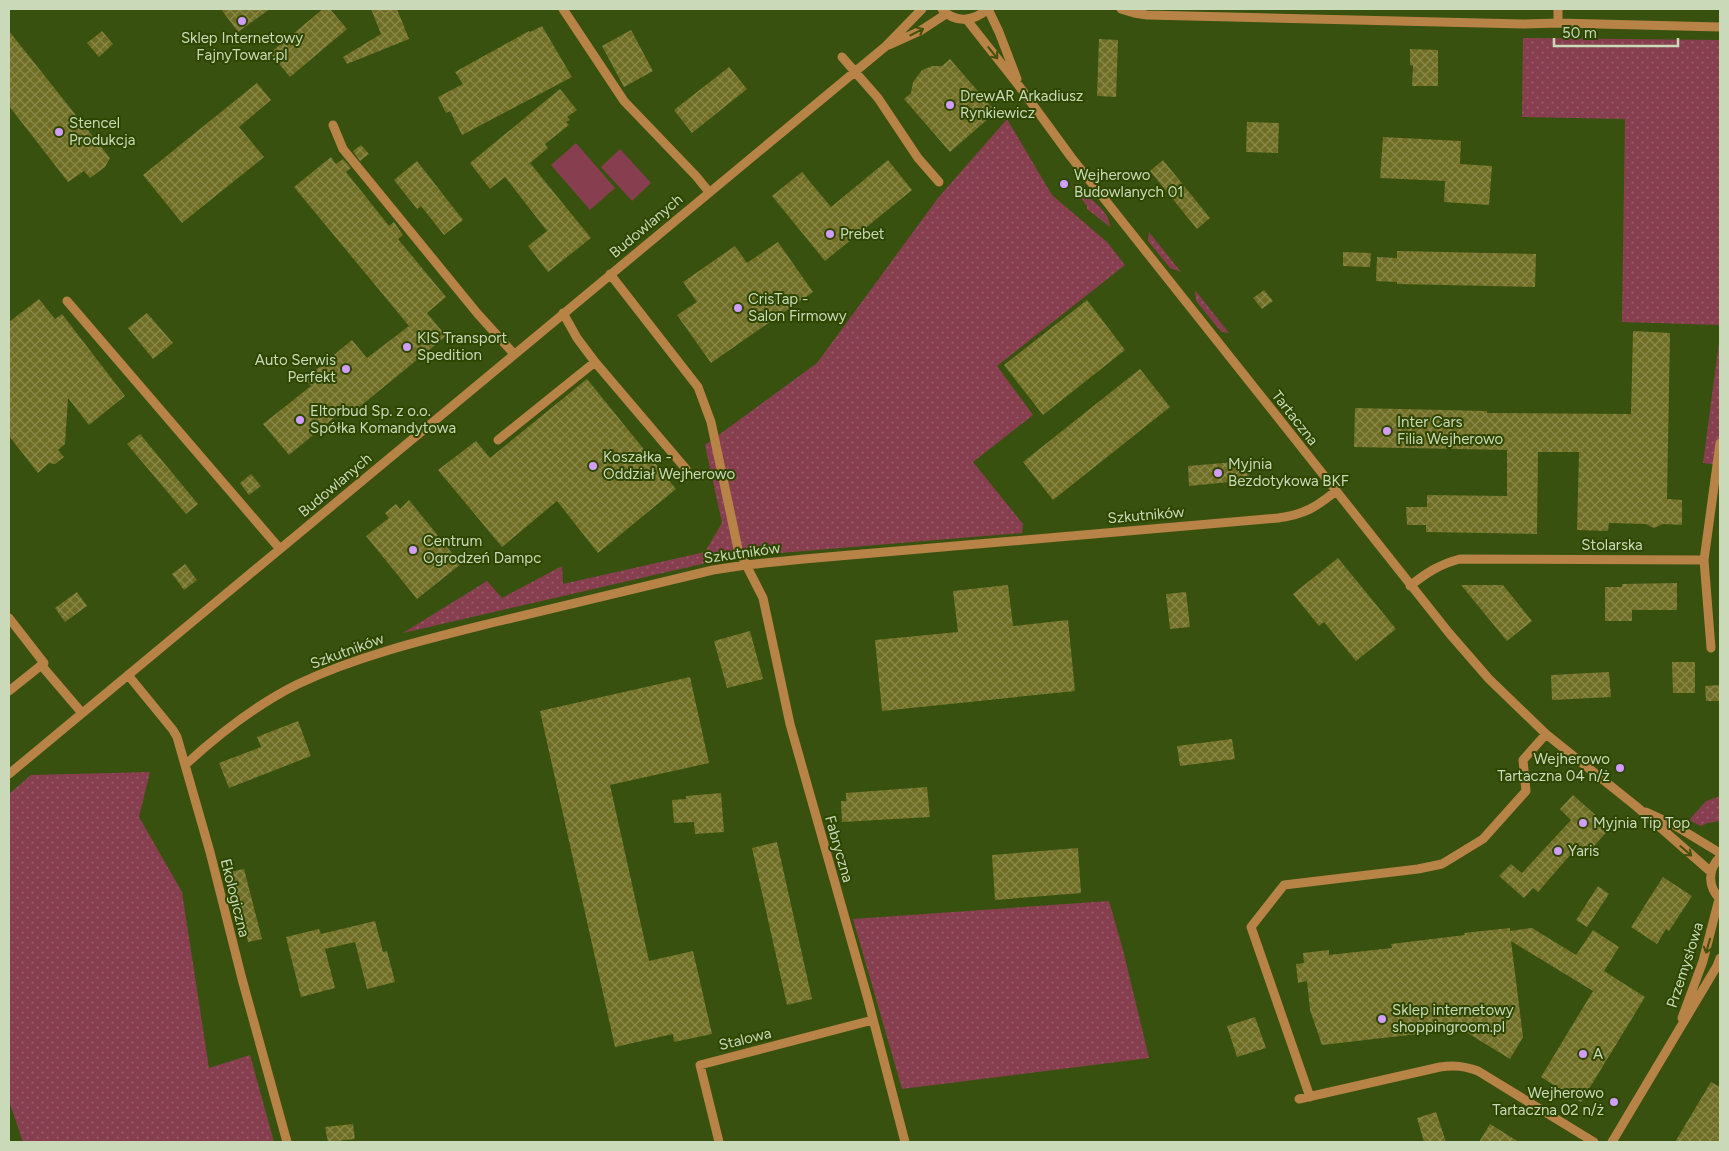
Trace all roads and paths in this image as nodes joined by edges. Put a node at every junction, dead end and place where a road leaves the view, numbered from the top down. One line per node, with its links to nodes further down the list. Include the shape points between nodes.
1 (563, 9): 16 (street, via 624,101)
2 (922, 9): 10 (street, Budowlanych)
3 (988, 9): 7 (street); 13 (street, Tartaczna)
4 (1121, 9): 8 (street, via 1147,15)
5 (1558, 9): 8 (street)
6 (944, 11): 7 (street, via 956,19); 10 (street, Budowlanych, one-way to 6, via 920,31)
7 (967, 20): 13 (street, Tartaczna, one-way to 13)
8 (1558, 23): 9 (street)
9 (1720, 26)
10 (886, 46): 12 (street, Budowlanych)
11 (842, 57): 12 (street)
12 (854, 71): 15 (street, via 878,98 918,158); 16 (street, Budowlanych)
13 (1020, 86): 25 (street, Tartaczna, via 1072,157)
14 (332, 126): 20 (street, via 343,148)
15 (939, 182)
16 (710, 192): 17 (street, Budowlanych)
17 (610, 274): 19 (street, Budowlanych); 28 (street, Fabryczna, via 698,387 711,422 738,549)
18 (67, 300): 26 (street)
19 (563, 314): 20 (street, Budowlanych); 21 (street)
20 (514, 354): 26 (street, Budowlanych)
21 (595, 362): 22 (street); 24 (street)
22 (498, 440)
23 (1720, 443): 27 (street)
24 (686, 469)
25 (1336, 491): 28 (street, Szkutników, via 1306,512 1278,518); 29 (street, Tartaczna)
26 (280, 549): 33 (street, Budowlanych)
27 (1704, 560): 29 (street, Stolarska, via 1460,559 1430,570); 31 (street)
28 (746, 565): 37 (street, Szkutników, via 713,570 422,640 335,668 264,704); 45 (street, Fabryczna, via 763,598 790,724)
29 (1410, 586): 36 (street, Tartaczna, via 1489,679)
30 (9, 618): 32 (street, via 44,663)
31 (1711, 648)
32 (41, 666): 34 (street); 35 (street)
33 (128, 675): 35 (street, Budowlanych); 37 (street, Ekologiczna, via 175,733)
34 (9, 691)
35 (82, 713): 38 (street, Budowlanych)
36 (1546, 734): 39 (street, Tartaczna); 47 (street, via 1523,760 1526,791 1483,839 1442,864 1284,885 1251,927)
37 (185, 765): 49 (street, Ekologiczna)
38 (9, 774)
39 (1637, 807): 40 (street, Tartaczna); 42 (street, Tartaczna, one-way to 42)
40 (1720, 853)
41 (1720, 857): 42 (street)
42 (1711, 872): 43 (street, via 1710,882)
43 (1720, 899): 46 (street, Przemysłowa, one-way to 46, via 1703,961)
44 (1720, 958): 46 (street, Przemysłowa)
45 (874, 1020): 50 (street, Stalowa, via 700,1065); 51 (street, Fabryczna)
46 (1675, 1039): 53 (street, Przemysłowa)
47 (1310, 1097): 48 (street); 52 (street, via 1440,1067 1466,1066)
48 (1299, 1099)
49 (287, 1142)
50 (719, 1142)
51 (905, 1142)
52 (1594, 1142)
53 (1612, 1142)

